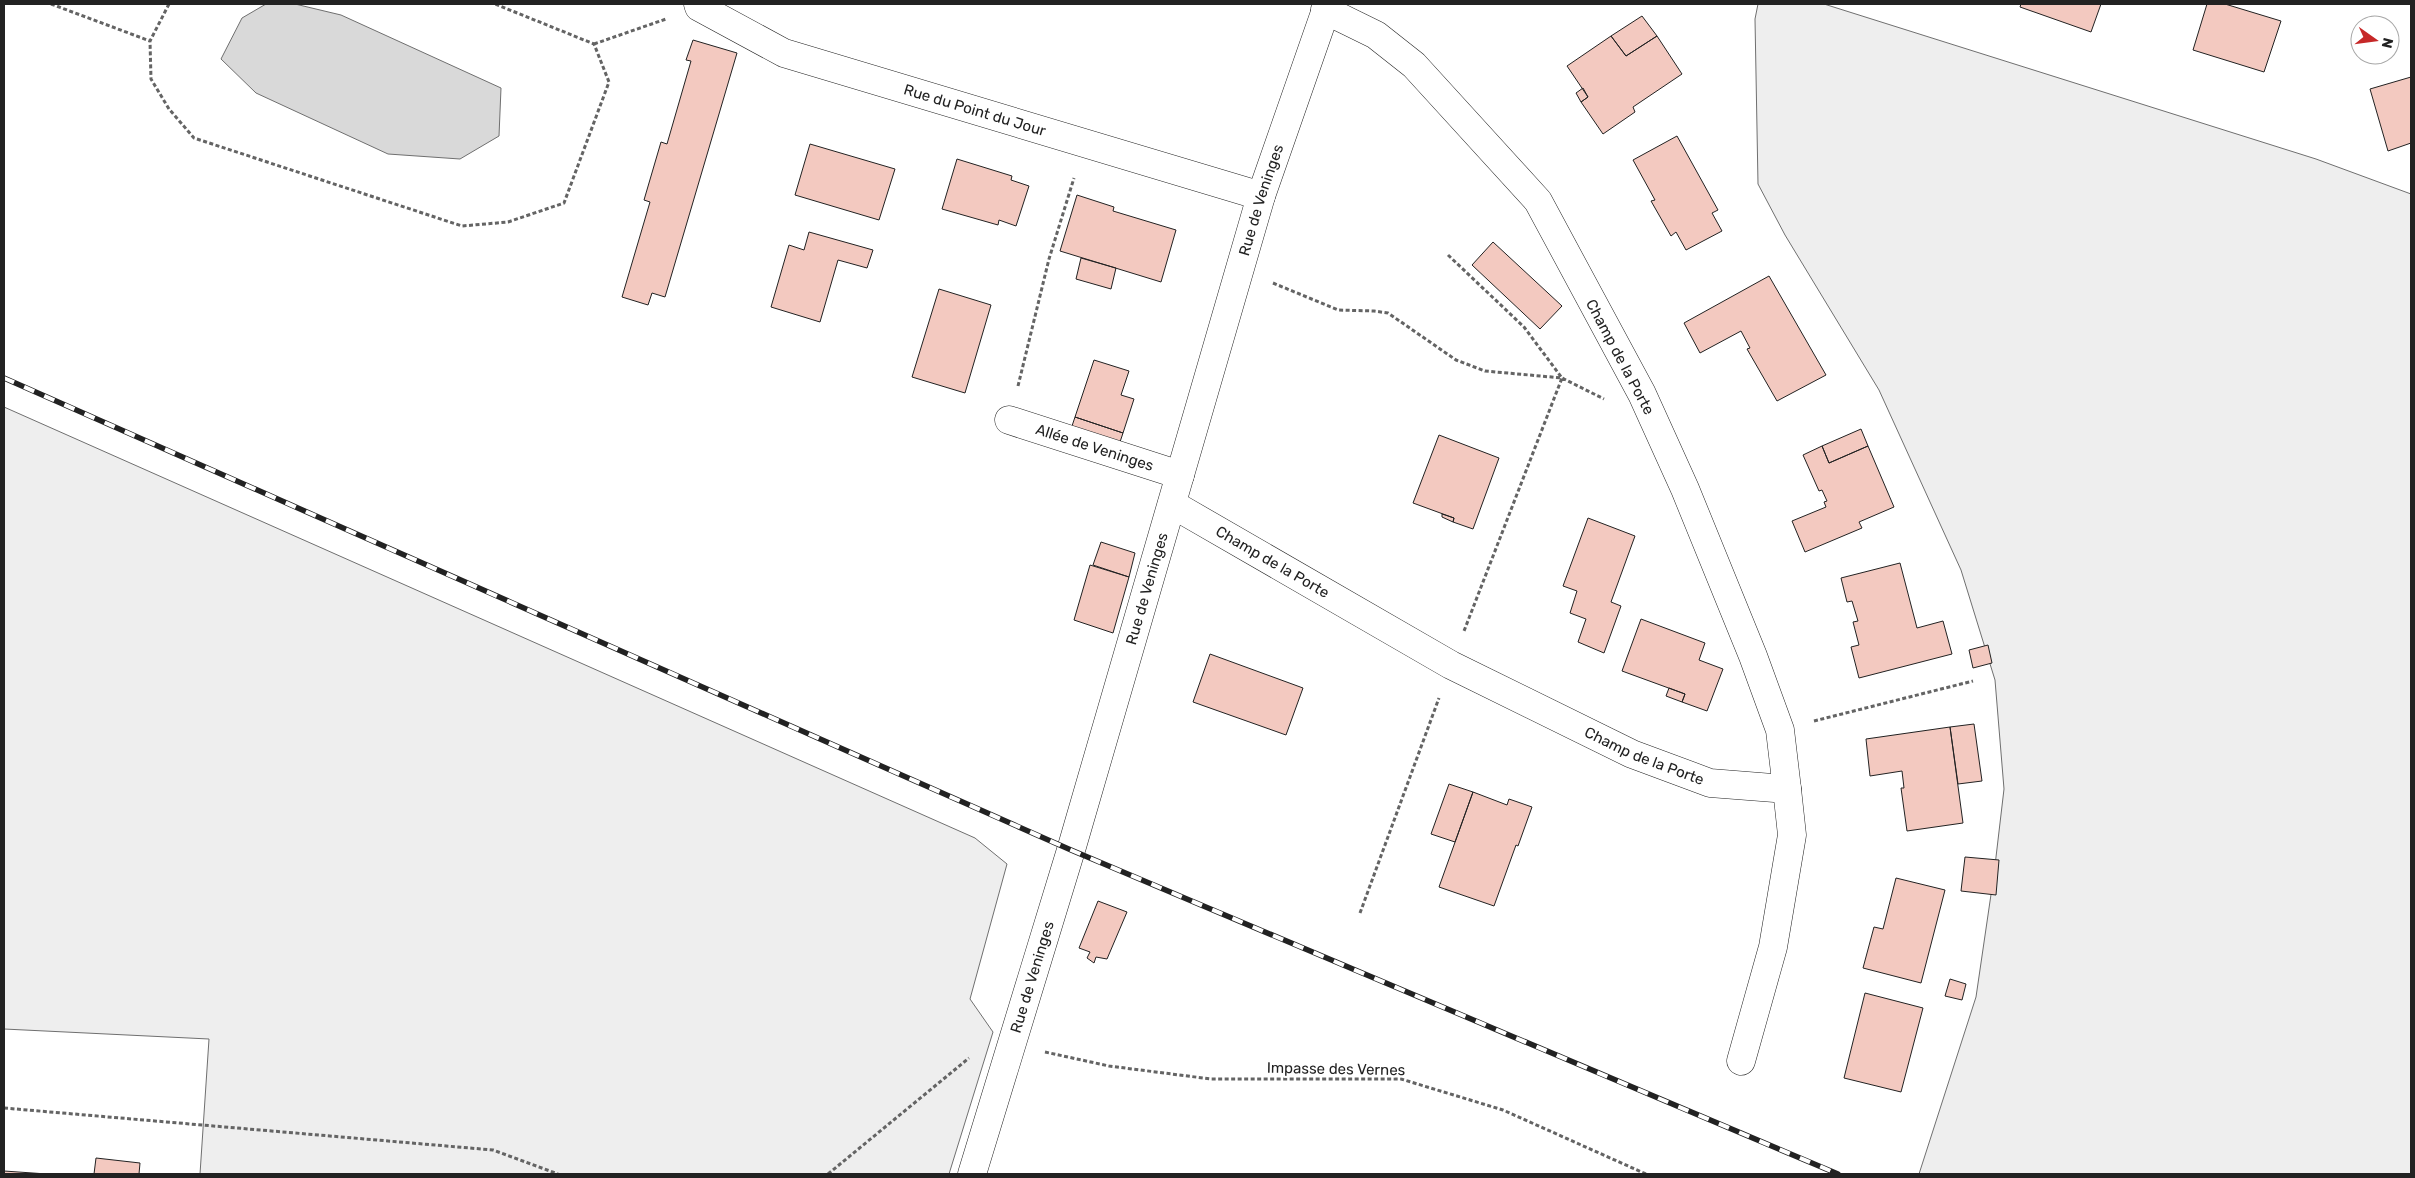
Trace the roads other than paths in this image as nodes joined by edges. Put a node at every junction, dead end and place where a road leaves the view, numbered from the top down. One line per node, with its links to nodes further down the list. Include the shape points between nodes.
1 (699, 5): 3 (street, Rue du Point du Jour, via 784,53)
2 (1327, 7): 3 (street, Rue de Veninges); 7 (street, Champ de la Porte, via 1376,35 1414,65 1538,201 1642,394 1685,489 1780,730)
3 (1262, 196): 5 (street, Rue de Veninges)
4 (1009, 420): 5 (street, Allée de Veninges)
5 (1180, 475): 6 (street, Rue de Veninges)
6 (1172, 504): 7 (street, Champ de la Porte, via 1451,664 1632,754 1710,783); 9 (street, Rue de Veninges)
7 (1786, 789): 8 (street, Champ de la Porte, via 1792,835 1773,947)
8 (1741, 1061)
9 (972, 1174)

